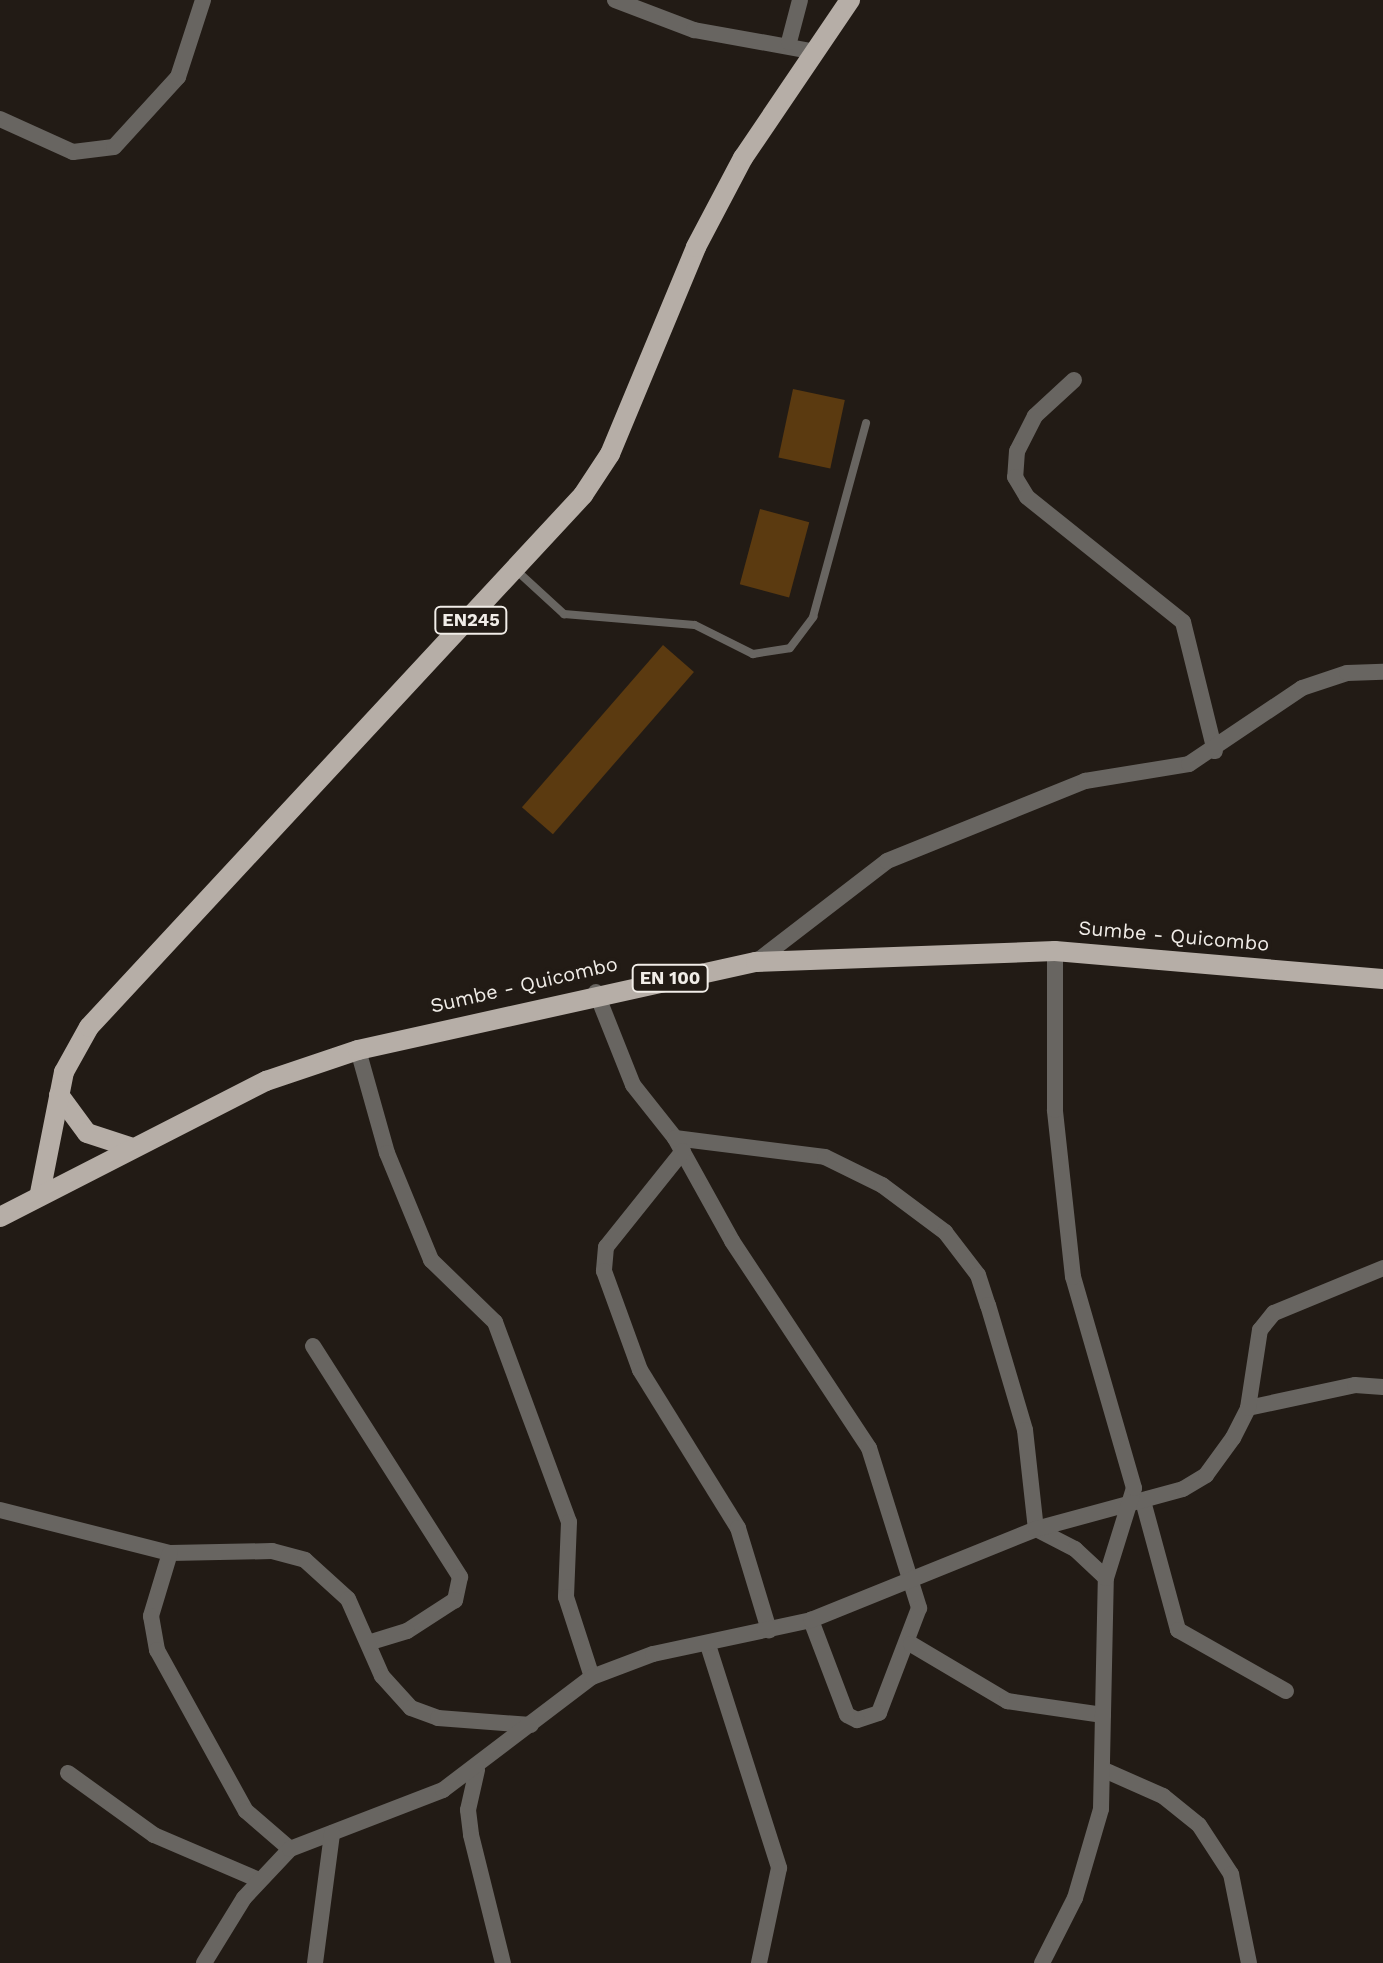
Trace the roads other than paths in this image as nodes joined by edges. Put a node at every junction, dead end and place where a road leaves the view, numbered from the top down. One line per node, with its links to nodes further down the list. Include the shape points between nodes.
1 (203, 0): 7 (street, via 178,77 114,147 73,152)
2 (615, 0): 5 (street, via 694,30)
3 (800, 0): 5 (street)
4 (850, 0): 6 (main road, EN245)
5 (789, 42): 6 (street)
6 (811, 51): 10 (main road, EN245, via 696,247 610,454)
7 (0, 119)
8 (1074, 380): 12 (street, via 1035,416 1017,451 1015,477 1027,497 1183,622)
9 (866, 423): 10 (lane, via 813,617 790,648 753,654 695,625 564,614)
10 (517, 571): 18 (main road, EN245, via 89,1027)
11 (1383, 672): 12 (street, via 1347,673 1302,688)
12 (1215, 751): 14 (street, via 1156,774 1085,781 887,861)
13 (1055, 951): 14 (main road, Sumbe - Quicombo / EN 100); 15 (main road, Sumbe - Quicombo / EN 100); 27 (street, via 1055,1110 1073,1277 1127,1445)
14 (756, 962): 16 (main road, Sumbe - Quicombo / EN 100)
15 (1383, 979)
16 (596, 992): 17 (main road, Sumbe - Quicombo / EN 100); 19 (street, via 626,1073)
17 (358, 1050): 20 (main road, Sumbe - Quicombo / EN 100, via 266,1081); 38 (street, via 387,1153 431,1260 495,1322 569,1522 566,1597)
18 (59, 1095): 20 (main road, via 87,1133); 21 (main road, EN245)
19 (679, 1145): 29 (street, via 825,1157 882,1185 945,1232 978,1275 988,1305 1025,1430); 32 (street, via 732,1241 864,1439); 34 (street, via 606,1247 604,1271 640,1370 738,1528)
20 (130, 1147): 21 (main road, Sumbe - Quicombo / EN 100)
21 (40, 1193): 22 (main road, Sumbe - Quicombo / EN 100)
22 (0, 1217)
23 (1383, 1268): 26 (street, via 1274,1313 1254,1351)
24 (313, 1346): 35 (street, via 460,1577 455,1600 407,1631)
25 (1383, 1387): 26 (street, via 1355,1385)
26 (1248, 1408): 27 (street, via 1206,1475)
27 (1136, 1503): 29 (street); 31 (street); 39 (street, via 1178,1630)
28 (0, 1510): 30 (street)
29 (1036, 1529): 31 (street, via 1075,1549); 32 (street)
30 (170, 1553): 35 (street, via 272,1551 305,1560 348,1599); 46 (street, via 151,1616 157,1650 246,1811)
31 (1106, 1578): 40 (street)
32 (911, 1580): 33 (street); 36 (street, via 919,1608)
33 (811, 1620): 34 (street); 36 (street, via 841,1703 857,1720 887,1704)
34 (769, 1630): 37 (street)
35 (371, 1642): 41 (street, via 382,1676 411,1708 438,1718)
36 (911, 1644): 40 (street, via 1007,1701)
37 (708, 1645): 38 (street, via 653,1654); 51 (street, via 779,1868)
38 (592, 1677): 41 (street)
39 (1286, 1691)
40 (1103, 1715): 42 (street)
41 (531, 1725): 43 (street)
42 (1102, 1769): 52 (street, via 1101,1809 1085,1874); 53 (street, via 1163,1796 1199,1825 1231,1874)
43 (477, 1770): 45 (street); 50 (street, via 469,1823)
44 (68, 1773): 47 (street, via 154,1835)
45 (332, 1833): 46 (street); 49 (street)
46 (290, 1849): 47 (street)
47 (259, 1880): 48 (street)
48 (204, 1963)
49 (315, 1963)
50 (503, 1963)
51 (759, 1963)
52 (1042, 1963)
53 (1249, 1963)

